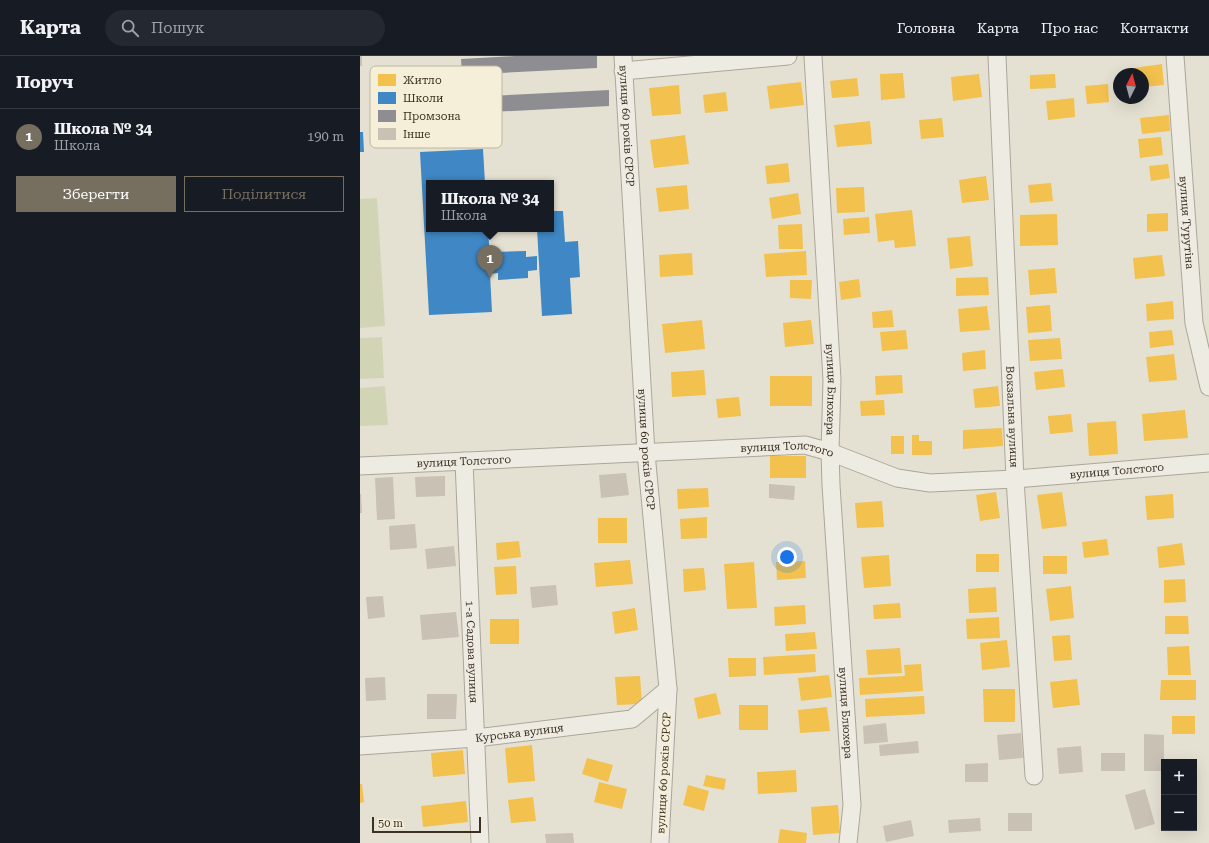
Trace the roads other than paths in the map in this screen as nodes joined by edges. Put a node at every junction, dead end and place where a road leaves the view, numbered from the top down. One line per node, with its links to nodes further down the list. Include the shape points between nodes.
1 (788, 56): 5 (street)
2 (813, 56): 7 (street, вулиця Блюхера, via 832,380)
3 (997, 56): 12 (street, Вокзальна вулиця)
4 (1176, 56): 6 (street, вулиця Турутіна, via 1194,323)
5 (623, 63): 8 (street, вулиця 60 років СРСР)
6 (1209, 387)
7 (830, 452): 8 (street, вулиця Толстого, via 805,445); 12 (street, вулиця Толстого, via 897,478 930,483); 19 (street, вулиця Блюхера, via 852,805)
8 (646, 453): 9 (street, вулиця Толстого); 13 (street, вулиця 60 років СРСР)
9 (464, 461): 11 (street, вулиця Толстого); 14 (street, 1-а Садова вулиця)
10 (1209, 463): 12 (street, вулиця Толстого)
11 (360, 466)
12 (1015, 479): 16 (street, Вокзальна вулиця)
13 (668, 689): 14 (street, Курська вулиця, via 632,719); 18 (street, вулиця 60 років СРСР)
14 (476, 738): 15 (street, Курська вулиця); 17 (street, 1-а Садова вулиця)
15 (360, 746)
16 (1034, 776)
17 (480, 843)
18 (660, 843)
19 (848, 843)

